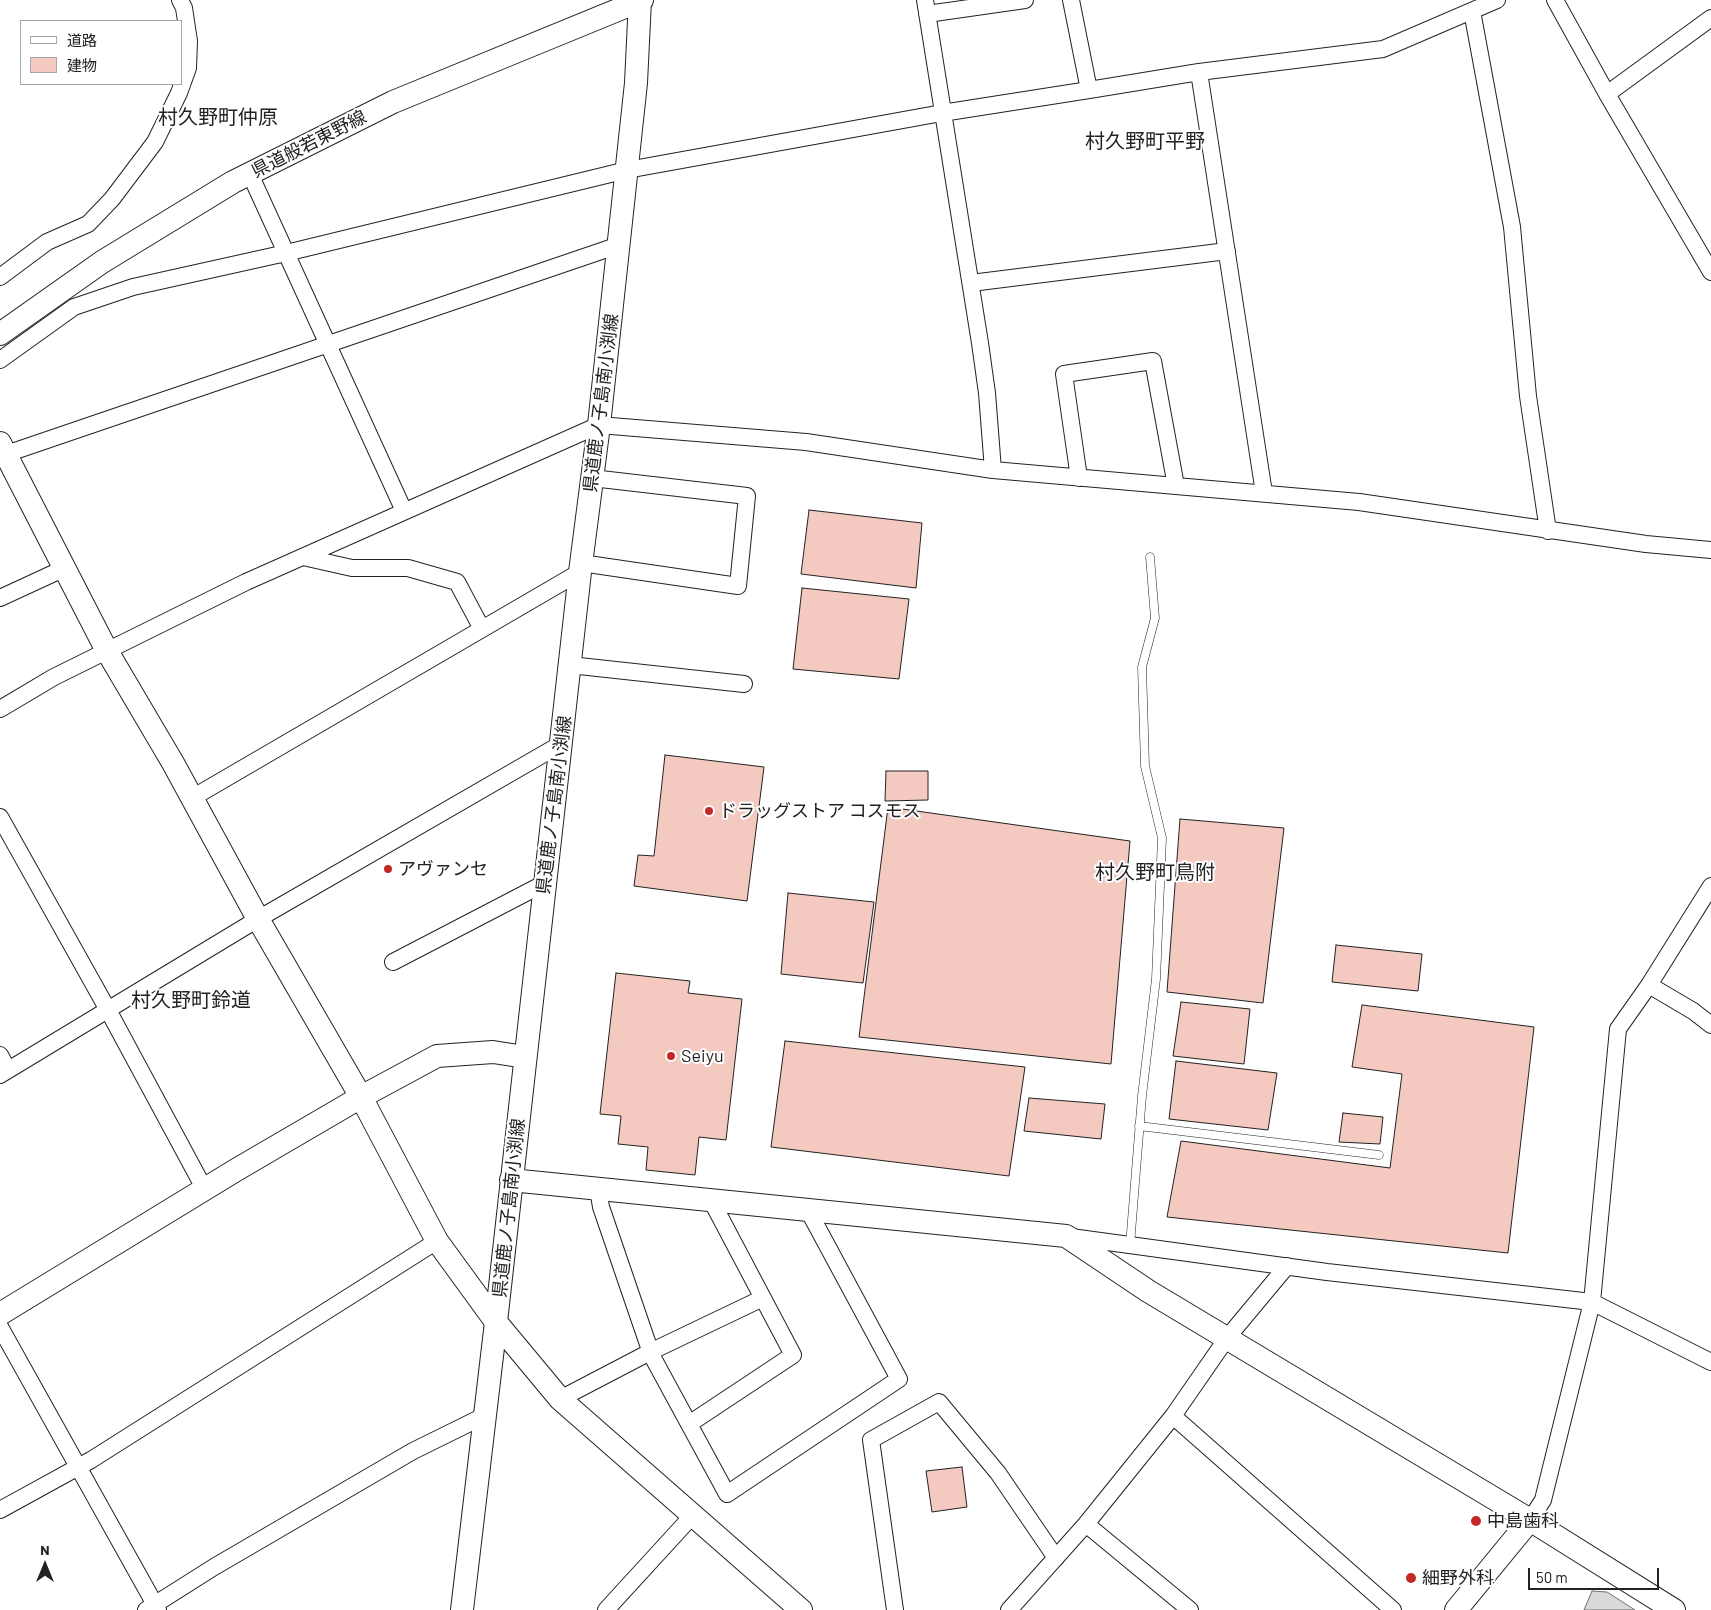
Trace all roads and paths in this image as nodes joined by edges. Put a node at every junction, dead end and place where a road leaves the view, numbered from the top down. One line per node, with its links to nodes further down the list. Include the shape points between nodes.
1 (180, 0): 11 (street, via 189,40 188,68)
2 (641, 0): 16 (street, 県道鹿ノ子島南小渕線); 17 (street, 県道般若東野線, via 393,102)
3 (1025, 0): 7 (street)
4 (1071, 0): 13 (street)
5 (1497, 0): 8 (street)
6 (1555, 0): 14 (street)
7 (926, 7): 15 (street)
8 (1472, 11): 10 (street, via 1383,49); 36 (street, via 1512,227 1528,396)
9 (1711, 18): 14 (street)
10 (1199, 72): 13 (street); 19 (street)
11 (182, 85)
12 (182, 85): 23 (street, via 155,142 112,199 88,224 47,242)
13 (1089, 90): 15 (street)
14 (1607, 94): 20 (street)
15 (942, 113): 16 (street); 24 (street)
16 (627, 170): 18 (street, 県道鹿ノ子島南小渕線); 21 (street)
17 (250, 174): 21 (street); 25 (street, 県道般若東野線, via 102,262)
18 (618, 245): 26 (street); 28 (street, 県道鹿ノ子島南小渕線)
19 (1226, 251): 24 (street); 34 (street)
20 (1706, 252): 22 (street)
21 (286, 253): 26 (street); 27 (street, via 133,287 74,307)
22 (1711, 272)
23 (0, 277)
24 (971, 283): 30 (street, via 987,393)
25 (0, 334)
26 (328, 344): 29 (street); 35 (street)
27 (0, 360)
28 (599, 425): 30 (street, via 806,442); 31 (street, 県道鹿ノ子島南小渕線); 35 (street)
29 (3, 449): 41 (street)
30 (993, 470): 32 (street)
31 (592, 478): 40 (street, 県道鹿ノ子島南小渕線); 40 (street, via 747,496 738,586)
32 (1079, 478): 33 (street); 33 (street, via 1064,374 1153,361)
33 (1176, 486): 34 (street)
34 (1264, 494): 36 (street, via 1359,502)
35 (404, 512): 38 (street)
36 (1548, 531): 37 (street)
37 (1711, 550)
38 (303, 557): 43 (street, via 352,568 408,568 456,582); 44 (street)
39 (1150, 557): 63 (lane, via 1155,618 1142,667 1145,766 1162,838 1156,979)
40 (581, 567): 43 (street); 45 (street, 県道鹿ノ子島南小渕線)
41 (65, 568): 42 (street); 44 (street)
42 (0, 598)
43 (482, 629): 49 (street)
44 (107, 651): 47 (street); 49 (street)
45 (570, 665): 46 (street); 48 (street, 県道鹿ノ子島南小渕線)
46 (744, 684)
47 (0, 709)
48 (561, 744): 51 (street, 県道鹿ノ子島南小渕線); 54 (street)
49 (192, 798): 54 (street)
50 (0, 817): 57 (street)
51 (545, 883): 55 (street); 60 (street, 県道鹿ノ子島南小渕線)
52 (1711, 886): 53 (street)
53 (1705, 906): 56 (street)
54 (258, 919): 57 (street); 62 (street)
55 (392, 962)
56 (1649, 985): 58 (street); 76 (street, via 1618,1029)
57 (108, 1010): 61 (street); 67 (street)
58 (1711, 1025)
59 (0, 1055): 61 (street)
60 (525, 1057): 62 (street, via 493,1052 437,1056); 65 (street, 県道鹿ノ子島南小渕線)
61 (4, 1072)
62 (361, 1097): 67 (street); 71 (street)
63 (1140, 1126): 64 (lane); 72 (lane)
64 (1379, 1155)
65 (512, 1180): 66 (street); 78 (street, 県道鹿ノ子島南小渕線)
66 (598, 1189): 68 (street); 81 (street, via 601,1207)
67 (205, 1190): 77 (street)
68 (711, 1200): 69 (street); 75 (street)
69 (808, 1210): 70 (street); 86 (street, via 899,1379 727,1494)
70 (1066, 1236): 72 (street); 73 (street)
71 (438, 1241): 78 (street); 87 (street)
72 (1130, 1245): 73 (street); 74 (street)
73 (1106, 1263): 80 (street)
74 (1288, 1266): 76 (street); 80 (street)
75 (763, 1298): 81 (street); 86 (street, via 793,1355)
76 (1592, 1302): 82 (street); 90 (street, via 1543,1500)
77 (0, 1314)
78 (496, 1322): 83 (street); 84 (street, 県道鹿ノ子島南小渕線)
79 (0, 1326): 87 (street)
80 (1227, 1338): 85 (street); 90 (street)
81 (650, 1352): 83 (street); 86 (street)
82 (1711, 1362)
83 (560, 1399): 89 (street)
84 (484, 1416): 93 (street, via 413,1451 214,1567); 95 (street, 県道鹿ノ子島南小渕線)
85 (1173, 1416): 91 (street); 100 (street)
86 (689, 1424)
87 (78, 1467): 88 (street); 93 (street)
88 (0, 1510)
89 (693, 1515): 96 (street); 97 (street)
90 (1530, 1520): 101 (street); 102 (street)
91 (1086, 1524): 92 (street); 99 (street)
92 (1056, 1558): 94 (street); 98 (street, via 998,1473 939,1402 871,1440)
93 (153, 1608)
94 (1012, 1609)
95 (462, 1610)
96 (606, 1610)
97 (801, 1610)
98 (895, 1610)
99 (1190, 1610)
100 (1393, 1610)
101 (1456, 1610)
102 (1674, 1610)

